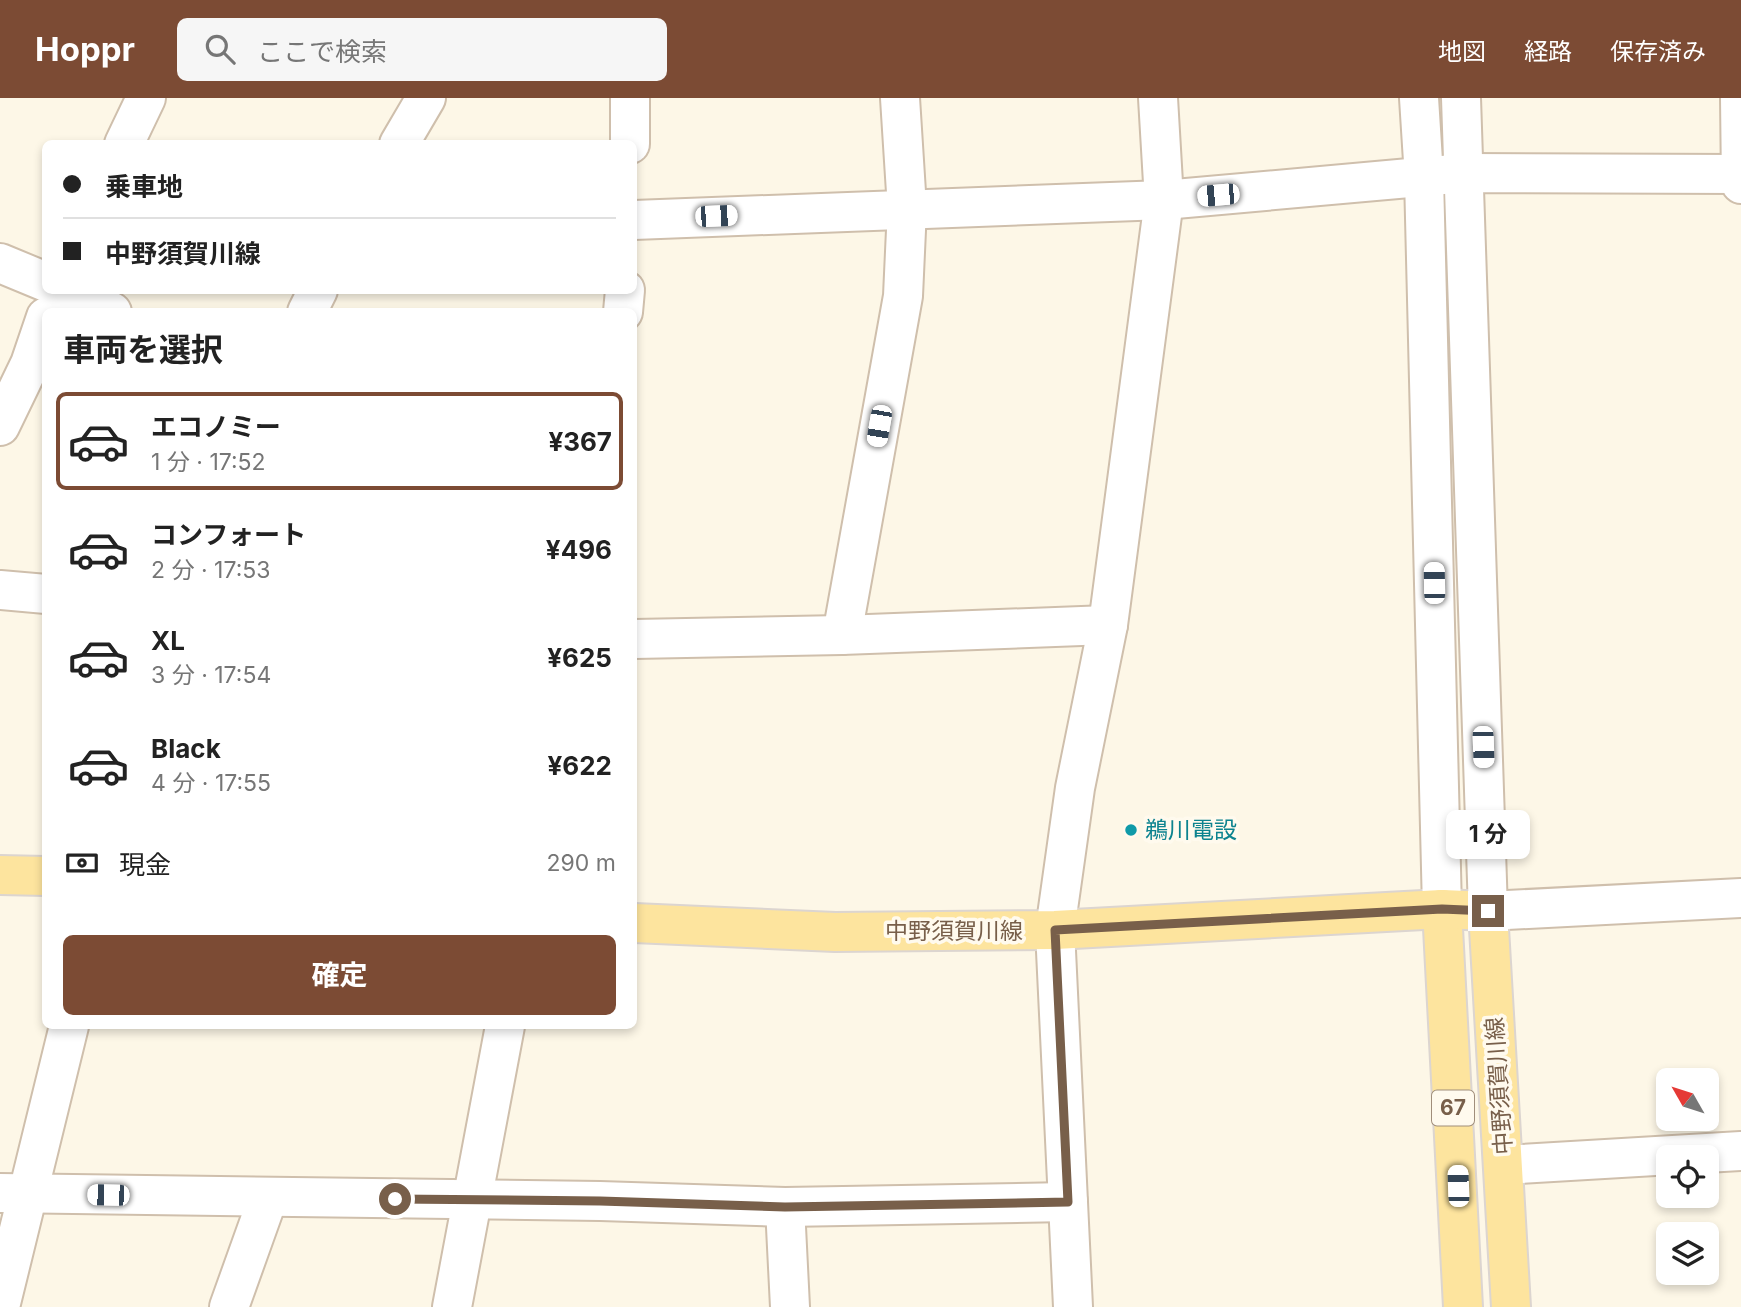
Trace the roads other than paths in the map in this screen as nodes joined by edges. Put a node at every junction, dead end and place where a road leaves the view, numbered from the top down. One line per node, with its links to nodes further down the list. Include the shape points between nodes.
1 (146, 98): 9 (street)
2 (426, 98): 10 (street)
3 (630, 98): 11 (street)
4 (900, 98): 17 (street)
5 (1158, 98): 16 (street)
6 (1419, 98): 14 (street)
7 (1461, 98): 12 (street)
8 (1740, 98): 13 (street)
9 (126, 140)
10 (401, 140)
11 (631, 140)
12 (1465, 173): 13 (street); 14 (street); 34 (street)
13 (1741, 174): 15 (street)
14 (1424, 177): 16 (street); 33 (street)
15 (1741, 184)
16 (1164, 200): 17 (street); 27 (street)
17 (907, 208): 18 (street); 28 (street, via 903,296)
18 (637, 220)
19 (0, 263): 20 (street)
20 (42, 280)
21 (74, 294): 22 (street)
22 (104, 308)
23 (42, 329): 24 (street)
24 (0, 426)
25 (0, 590): 26 (street)
26 (42, 594)
27 (1108, 625): 28 (street); 36 (street, via 1075,788)
28 (842, 635): 29 (street)
29 (637, 639)
30 (0, 875): 31 (main road)
31 (42, 876)
32 (1741, 898): 34 (street)
33 (1442, 909): 34 (main road, 中野須賀川線); 36 (main road, 中野須賀川線); 51 (main road, 中野須賀川線 / 67)
34 (1488, 911): 40 (main road, 中野須賀川線 / 67)
35 (637, 923): 36 (main road, 中野須賀川線, via 835,932)
36 (1055, 930): 44 (street)
37 (68, 1029): 41 (street)
38 (504, 1029): 43 (street)
39 (1741, 1151): 40 (street)
40 (1504, 1164): 52 (main road, 中野須賀川線 / 67)
41 (14, 1193): 42 (street); 46 (street)
42 (268, 1198): 43 (street); 47 (street)
43 (471, 1200): 45 (street); 48 (street)
44 (1068, 1202): 45 (street); 50 (street)
45 (785, 1207): 49 (street)
46 (0, 1307)
47 (229, 1307)
48 (452, 1307)
49 (790, 1307)
50 (1073, 1307)
51 (1463, 1307)
52 (1511, 1307)

